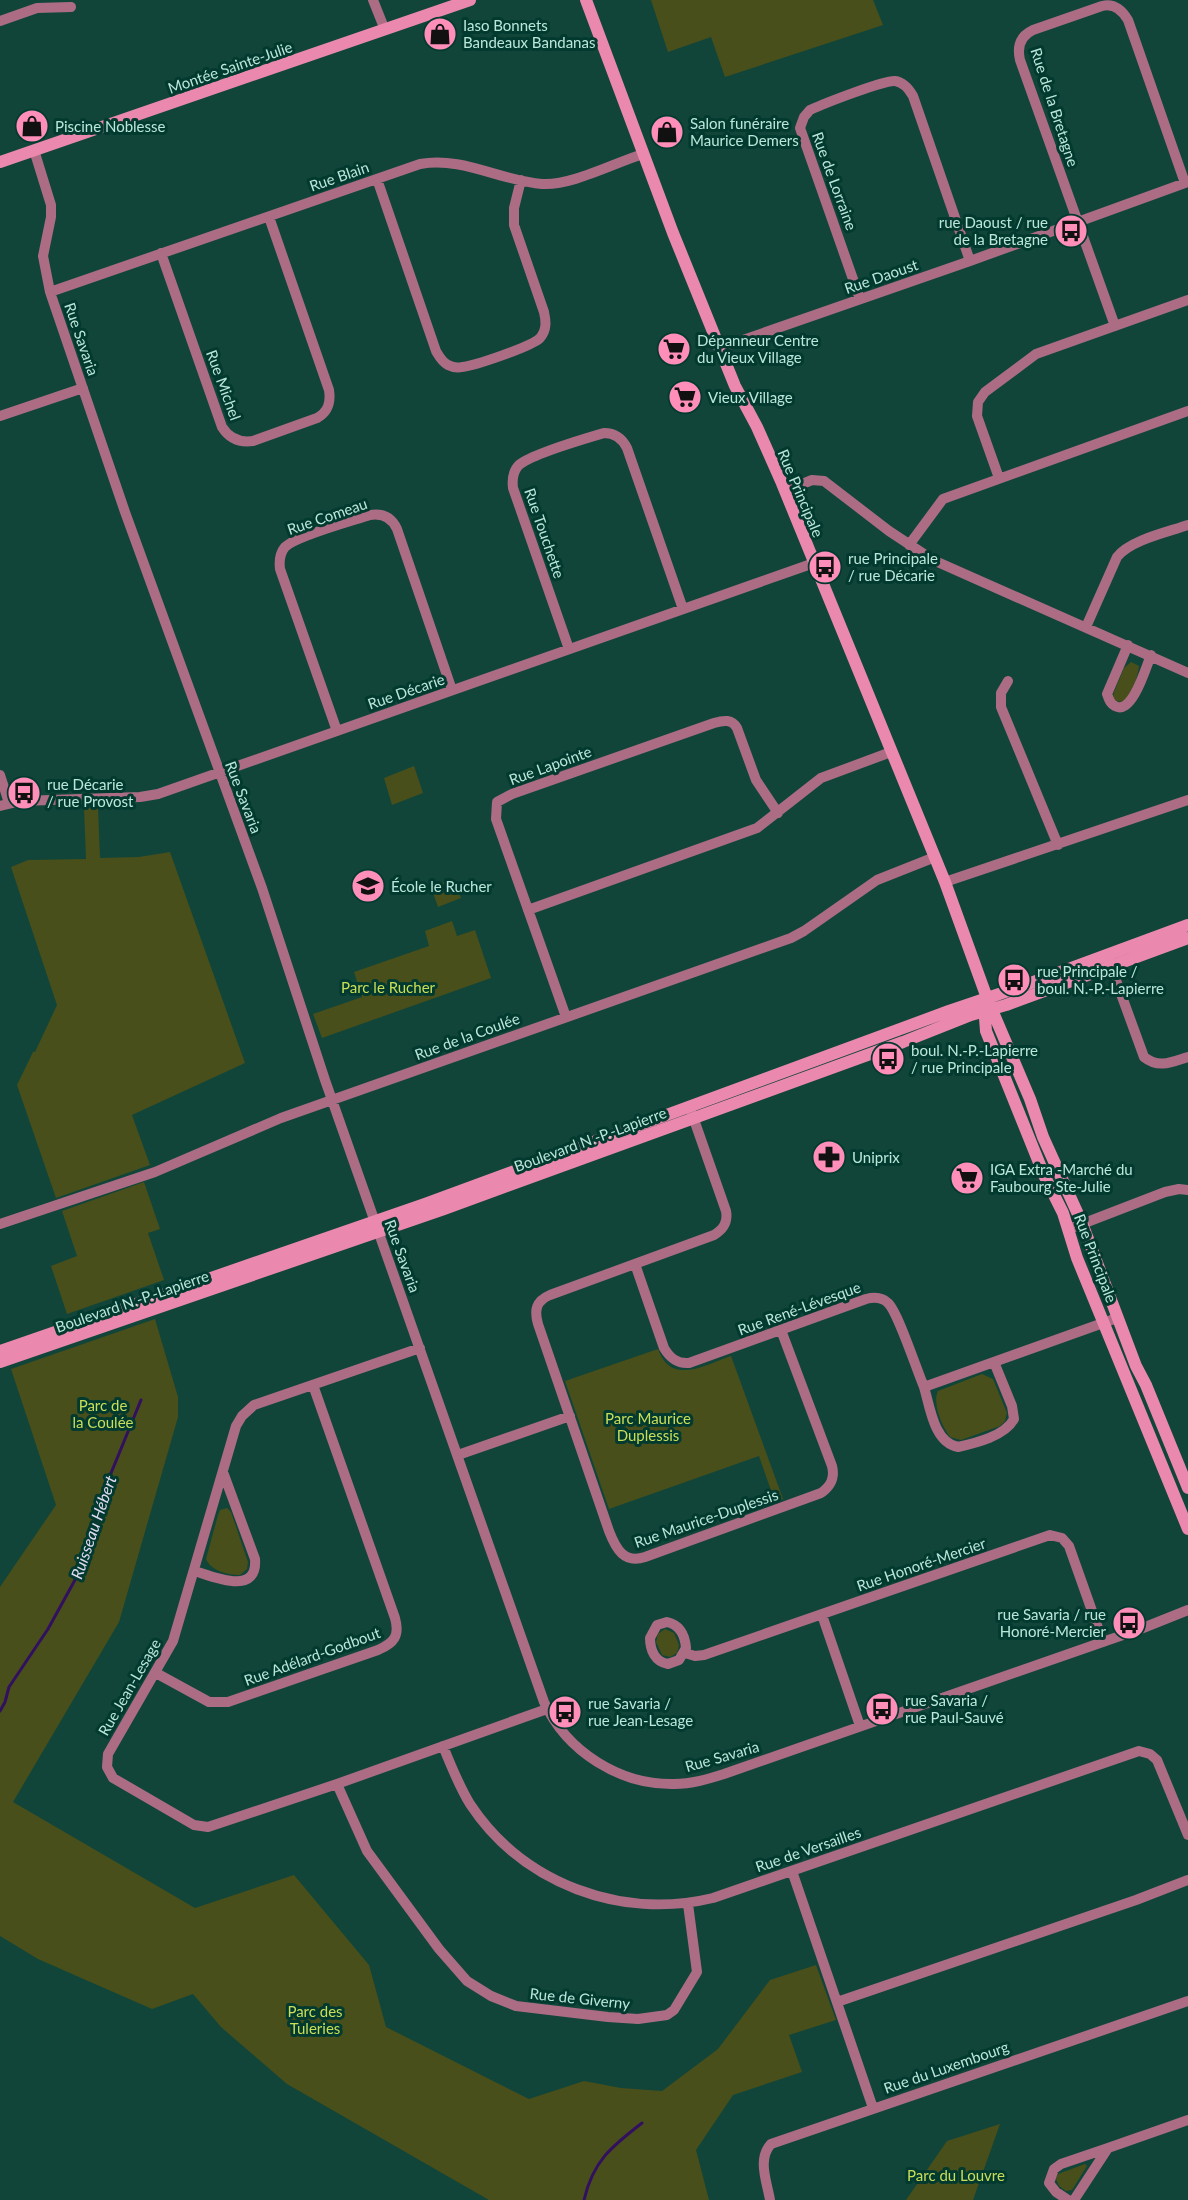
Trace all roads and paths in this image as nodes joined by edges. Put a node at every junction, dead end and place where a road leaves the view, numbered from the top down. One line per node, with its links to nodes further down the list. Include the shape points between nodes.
1 (374, 0): 6 (street)
2 (470, 0): 6 (street, Montée Sainte-Julie)
3 (586, 0): 8 (street, Rue Principale)
4 (71, 7): 5 (street, via 36,8)
5 (0, 21)
6 (385, 30): 7 (street, Montée Sainte-Julie)
7 (34, 150): 9 (street, Montée Sainte-Julie); 17 (street, Rue Savaria, via 51,205 43,256)
8 (643, 154): 11 (street, Rue Blain, via 559,183); 21 (street, Rue Principale)
9 (0, 162)
10 (377, 179): 11 (street, Rue Blain, via 438,162); 11 (street, via 436,351 443,362 461,367 529,345 544,330 546,319 513,221); 13 (street, Rue Blain)
11 (520, 180)
12 (1186, 182): 14 (street, Rue Daoust); 14 (street, Rue de la Bretagne, via 1128,20 1121,10 1112,5 1101,6 1033,30 1022,38 1019,55)
13 (269, 217): 15 (street, Rue Blain); 15 (street, Rue Michel, via 330,402 326,412 317,418 253,441 235,440 222,427)
14 (1078, 222): 16 (street, Rue Daoust); 20 (street, Rue de la Bretagne)
15 (161, 253): 17 (street, Rue Blain)
16 (970, 261): 18 (street, Rue Daoust); 18 (street, Rue de Lorraine, via 913,96 895,81 882,84 810,110 800,128)
17 (50, 292): 22 (street, Rue Savaria)
18 (860, 299): 21 (street, Rue Daoust)
19 (1188, 300): 20 (street)
20 (1115, 326): 25 (street, via 1030,357 981,397 976,406 977,416)
21 (720, 348): 26 (street, Rue Principale)
22 (82, 388): 24 (street); 40 (street, Rue Savaria)
23 (1188, 411): 25 (street)
24 (0, 416)
25 (999, 478): 28 (street, via 943,499)
26 (785, 491): 28 (street, via 812,480 824,481); 29 (street, Rue Principale)
27 (1188, 525): 31 (street, via 1122,550)
28 (909, 545): 31 (street, via 933,560)
29 (814, 563): 30 (street, Rue Décarie); 39 (street, Rue Principale)
30 (683, 609): 33 (street, Rue Décarie); 33 (street, Rue Touchette, via 627,448 620,438 604,433 532,457 516,468 513,488)
31 (1086, 627): 32 (street)
32 (1128, 645): 34 (street); 34 (street, via 1108,689 1108,698 1118,708 1131,702)
33 (569, 649): 37 (street, Rue Décarie)
34 (1151, 655): 35 (street)
35 (1188, 673)
36 (1008, 681): 45 (street, via 1001,693 1001,707)
37 (452, 690): 38 (street, Rue Décarie); 38 (street, Rue Comeau, via 392,520 370,515 295,540 282,552 280,569)
38 (337, 731): 40 (street, Rue Décarie)
39 (891, 752): 44 (street, via 821,778); 46 (street, Rue Principale)
40 (218, 772): 43 (street, Rue Décarie, via 146,796); 55 (street, Rue Savaria, via 262,888)
41 (0, 775): 43 (street)
42 (1188, 800): 45 (street)
43 (4, 805)
44 (778, 813): 48 (street, via 757,828); 48 (street, Rue Lapointe, via 752,771 738,728 727,720 503,798 497,802 496,819)
45 (1058, 845): 47 (street)
46 (935, 857): 47 (street, Rue Principale); 53 (street, Rue de la Coulée, via 877,880 798,935)
47 (945, 882): 52 (street, Rue Principale)
48 (528, 910): 53 (street, Rue Lapointe)
49 (1188, 926): 51 (street, Boulevard N.-P.-Lapierre)
50 (1188, 938): 51 (street, Boulevard N.-P.-Lapierre)
51 (1109, 961): 52 (street, Boulevard N.-P.-Lapierre); 54 (street, via 1144,1057 1160,1065)
52 (988, 1006): 56 (street, Boulevard N.-P.-Lapierre); 58 (street, Rue Principale); 61 (street, Rue Principale, via 986,1031)
53 (566, 1017): 55 (street, Rue de la Coulée)
54 (1188, 1057)
55 (332, 1100): 59 (street, Rue de la Coulée, via 257,1127 155,1172); 60 (street, Rue Savaria)
56 (691, 1113): 60 (street, Boulevard N.-P.-Lapierre); 62 (street, Rue Maurice-Duplessis, via 726,1211 725,1226 714,1235)
57 (1188, 1190): 58 (street, via 1165,1192)
58 (1082, 1223): 61 (street); 63 (street, Rue Principale)
59 (0, 1224)
60 (377, 1227): 66 (street, Rue Savaria); 67 (street, Boulevard N.-P.-Lapierre); 68 (street, Boulevard N.-P.-Lapierre)
61 (1068, 1229): 64 (street, Rue Principale)
62 (635, 1264): 65 (street, Rue René-Lévesque, via 664,1348 677,1362 689,1363); 72 (street, Rue Maurice-Duplessis, via 550,1295 538,1305 538,1324)
63 (1117, 1318): 64 (street); 75 (street, Rue Principale)
64 (1105, 1323): 69 (street); 76 (street, Rue Principale)
65 (782, 1330): 71 (street, Rue René-Lévesque, via 866,1299 884,1299 894,1310); 72 (street, Rue Maurice-Duplessis, via 833,1472 831,1484 821,1492 645,1557 627,1558 613,1542)
66 (420, 1348): 70 (street, Rue Jean-Lesage); 73 (street, Rue Savaria)
67 (0, 1351)
68 (0, 1362)
69 (994, 1362): 71 (street); 71 (street, Rue René-Lévesque, via 1014,1419 1006,1430 979,1441 958,1447 944,1441)
70 (313, 1385): 74 (street, Rue Jean-Lesage, via 254,1405 245,1412 236,1426); 82 (street, Rue Adélard-Godbout, via 395,1618 396,1638 378,1650 228,1702 209,1702)
71 (924, 1387)
72 (570, 1416): 73 (street)
73 (458, 1455): 83 (street, Rue Savaria)
74 (223, 1472): 77 (street, Rue Jean-Lesage); 77 (street, via 255,1559 254,1568 249,1577 238,1582)
75 (1188, 1488)
76 (1188, 1528)
77 (195, 1571): 82 (street, Rue Jean-Lesage, via 173,1641)
78 (1188, 1610): 80 (street, Rue Savaria)
79 (822, 1615): 80 (street, Rue Honoré-Mercier, via 1055,1536 1069,1546); 81 (street, Rue Honoré-Mercier, via 704,1655); 84 (street)
80 (1103, 1642): 84 (street, Rue Savaria)
81 (685, 1653)
82 (156, 1673): 86 (street, Rue Jean-Lesage, via 108,1754 107,1767 113,1778 204,1827)
83 (547, 1710): 84 (street, Rue Savaria, via 571,1741 609,1769 640,1780 674,1784 710,1778); 85 (street, Rue Jean-Lesage)
84 (860, 1726)
85 (443, 1746): 86 (street, Rue Jean-Lesage); 90 (street, Rue de Versailles, via 481,1819 533,1867 605,1899 650,1905)
86 (337, 1785): 90 (street, Rue de Giverny, via 367,1851 439,1949 467,1981 516,2006 608,2018 667,2015 697,1972)
87 (1188, 1834): 88 (street, Rue de Versailles, via 1157,1760 1138,1751)
88 (792, 1871): 90 (street, Rue de Versailles); 92 (street)
89 (1188, 1880): 92 (street)
90 (688, 1904)
91 (1188, 2001): 93 (street, Rue du Luxembourg)
92 (837, 2002): 93 (street)
93 (873, 2108): 96 (street, Rue du Luxembourg, via 771,2144 763,2158)
94 (1188, 2120): 95 (street)
95 (1107, 2148): 97 (street, via 1054,2169 1051,2186); 98 (street)
96 (770, 2200)
97 (1068, 2200)
98 (1074, 2200)

